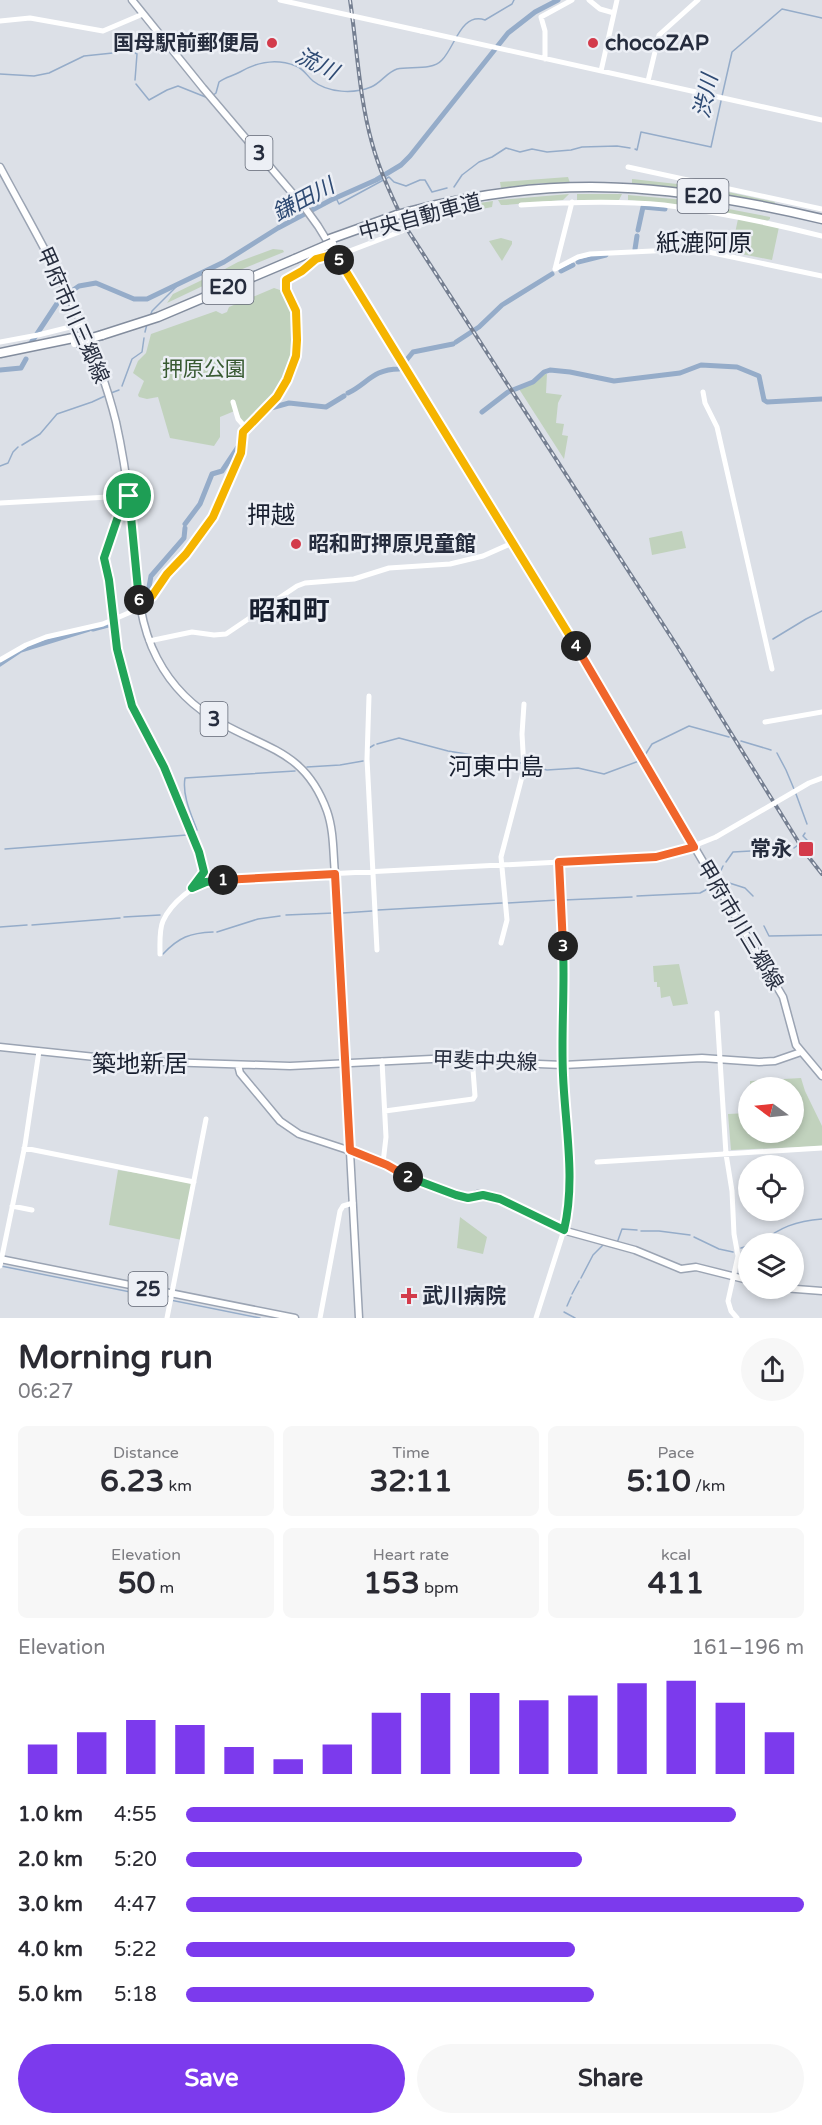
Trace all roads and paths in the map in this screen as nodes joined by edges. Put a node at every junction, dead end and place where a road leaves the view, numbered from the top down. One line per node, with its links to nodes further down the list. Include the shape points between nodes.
1 (132, 0): 8 (main road, 甲府市川三郷線 / 3)
2 (280, 0): 10 (street, bridge)
3 (572, 0): 10 (street, via 541,16)
4 (589, 0): 7 (street)
5 (617, 0): 7 (street)
6 (698, 0): 12 (street, via 659,35)
7 (614, 13): 11 (street)
8 (143, 14): 9 (street, via 103,31 30,18); 24 (main road, 甲府市川三郷線 / 3, via 306,209)
9 (0, 21)
10 (545, 59): 11 (street)
11 (601, 71): 12 (street)
12 (648, 81): 13 (street)
13 (822, 120)
14 (628, 166): 19 (street)
15 (0, 167): 26 (main road, 甲府市川三郷線 / 3)
16 (582, 188): 20 (highway, 中央自動車道 / E20, via 656,189); 21 (highway, 中央自動車道 / E20, via 698,200); 27 (highway, 中央自動車道 / E20, bridge, via 491,198 398,217 144,319)
17 (572, 202): 18 (street); 23 (street, via 662,205); 25 (street, via 555,269 590,254 694,249)
18 (521, 205)
19 (822, 209)
20 (822, 219)
21 (822, 225)
22 (402, 231): 24 (street)
23 (822, 236)
24 (335, 254): 33 (street, via 316,259 286,280 286,290 297,314 294,362 280,393); 36 (main road, 甲府市川三郷線 / 3)
25 (822, 276)
26 (82, 324): 28 (street); 34 (main road, 甲府市川三郷線 / 3, via 116,422)
27 (76, 340): 29 (highway, 中央自動車道 / E20); 30 (highway, 中央自動車道 / E20)
28 (0, 342)
29 (0, 353)
30 (0, 358)
31 (702, 392): 41 (street, via 717,427)
32 (233, 402): 33 (street, via 238,419)
33 (246, 428): 37 (street, via 241,453 217,511)
34 (127, 496): 35 (street); 37 (main road, 甲府市川三郷線 / 3); 38 (street, via 104,554)
35 (0, 503)
36 (512, 543): 39 (street, via 483,556 450,564 388,568 348,580 305,584 289,590 226,634 192,632); 47 (main road, 甲府市川三郷線 / 3)
37 (140, 608): 38 (street); 39 (main road, 甲府市川三郷線 / 3)
38 (113, 620): 40 (street, via 46,637); 50 (street, via 132,706 164,767)
39 (149, 641): 52 (main road, 甲府市川三郷線 / 3, via 164,670 192,703 224,725 281,752 304,772 320,795 329,818)
40 (0, 660)
41 (772, 669)
42 (369, 696): 51 (street, via 367,759)
43 (524, 704): 49 (street, via 524,769)
44 (822, 712): 45 (street)
45 (765, 722)
46 (822, 778): 47 (street, bridge)
47 (694, 847): 48 (street, via 656,857); 61 (main road, 甲府市川三郷線 / 3, via 783,997)
48 (559, 862): 49 (street); 67 (street)
49 (501, 865): 51 (street); 55 (street, via 507,920)
50 (204, 872): 53 (street); 54 (street)
51 (372, 872): 52 (street); 56 (street)
52 (335, 874): 53 (street); 65 (main road, 甲府市川三郷線 / 3)
53 (206, 882): 54 (street)
54 (192, 888): 57 (street, via 165,918)
55 (501, 943)
56 (377, 950)
57 (160, 954)
58 (717, 1013): 63 (street)
59 (0, 1047): 60 (main road, 甲斐中央線)
60 (39, 1051): 66 (main road, 甲斐中央線, via 122,1060); 71 (street)
61 (801, 1052): 63 (main road, 甲斐中央線, via 765,1062); 68 (main road, 甲府市川三郷線 / 3)
62 (472, 1057): 64 (main road, 甲斐中央線); 67 (main road, 甲斐中央線); 69 (street, via 473,1099)
63 (721, 1059): 67 (main road, 甲斐中央線); 74 (street)
64 (382, 1061): 65 (main road, 甲斐中央線); 69 (street)
65 (345, 1063): 66 (main road, 甲斐中央線); 73 (main road, 甲府市川三郷線 / 3)
66 (238, 1065): 73 (main road, via 287,1127)
67 (563, 1065): 81 (street, via 568,1180)
68 (822, 1076)
69 (385, 1111): 76 (street)
70 (206, 1119): 77 (street)
71 (24, 1148): 77 (street); 79 (street)
72 (822, 1148): 74 (street)
73 (350, 1150): 76 (main road); 78 (main road, 甲府市川三郷線 / 3)
74 (726, 1154): 75 (street); 83 (street, via 738,1256)
75 (597, 1162)
76 (382, 1163): 81 (main road, via 416,1181 456,1195 500,1199)
77 (194, 1182): 87 (street)
78 (353, 1203): 90 (street, via 340,1211); 91 (main road, 甲府市川三郷線 / 3)
79 (12, 1206): 80 (street); 82 (street)
80 (32, 1210)
81 (564, 1230): 83 (main road, via 635,1250 681,1269 696,1267); 92 (street)
82 (0, 1262): 87 (main road, 25)
83 (734, 1277): 84 (main road); 93 (street, via 728,1301)
84 (738, 1278)
85 (804, 1290): 86 (main road)
86 (822, 1291)
87 (171, 1298): 88 (street); 89 (main road, 25)
88 (167, 1318)
89 (295, 1318)
90 (320, 1318)
91 (359, 1318)
92 (536, 1318)
93 (737, 1318)

